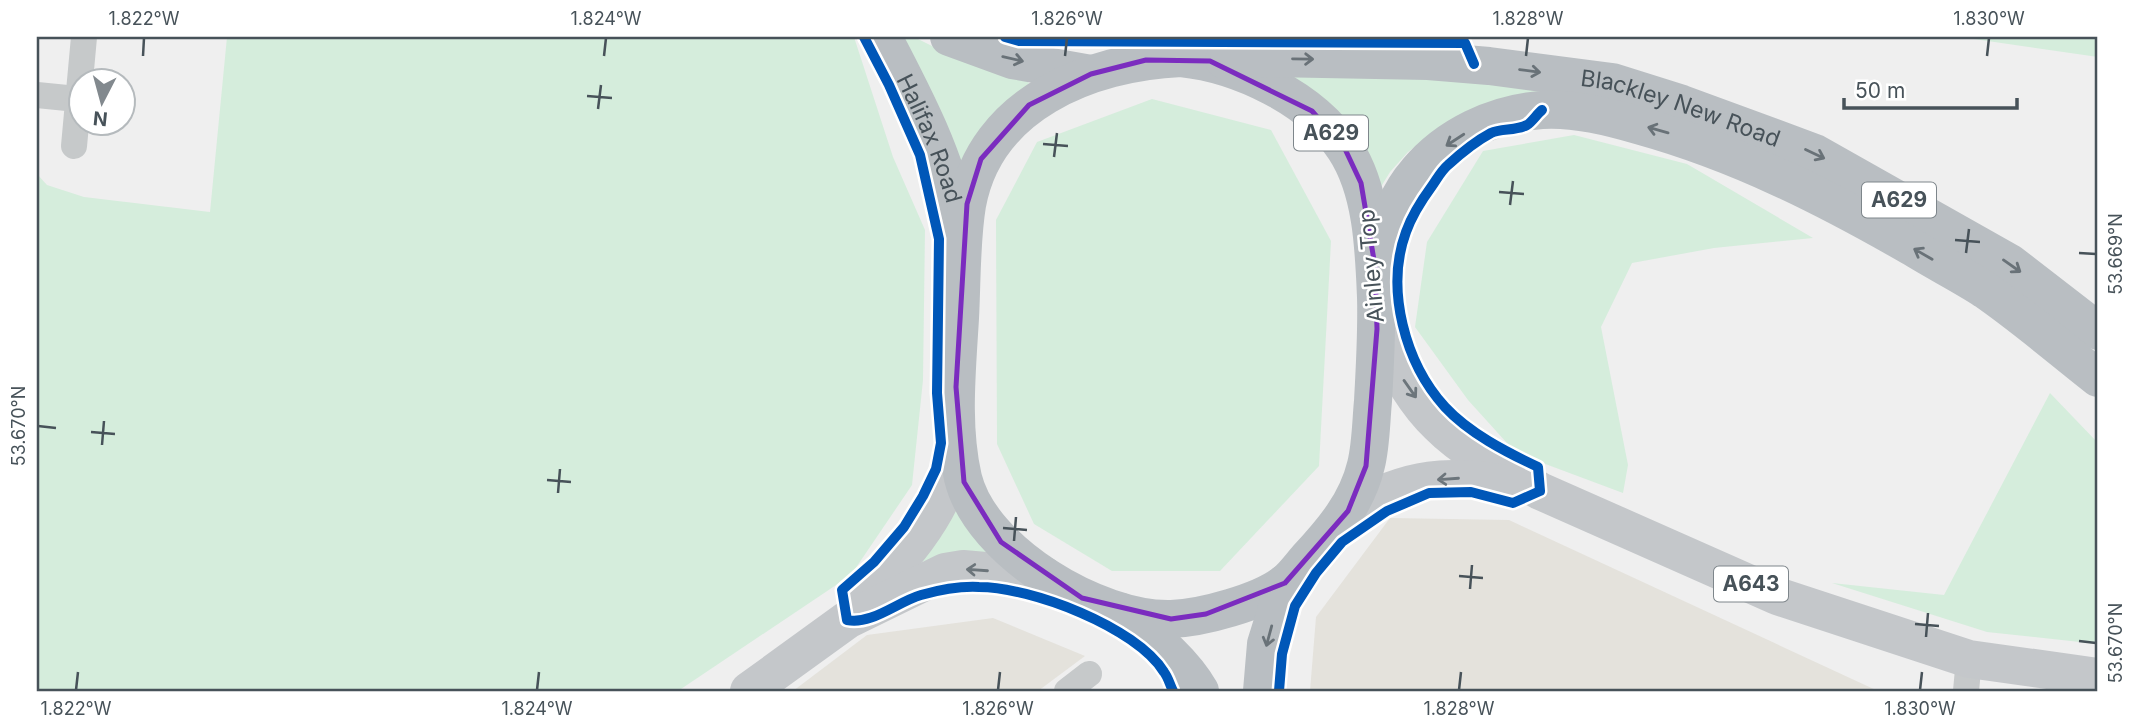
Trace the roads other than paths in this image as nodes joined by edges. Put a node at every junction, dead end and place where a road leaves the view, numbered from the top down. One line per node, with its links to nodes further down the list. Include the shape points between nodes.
1 (84, 37): 5 (street)
2 (883, 37): 11 (highway, Halifax Road / A629, via 939,151 954,194)
3 (949, 37): 6 (highway, A629, one-way to 6, via 1012,60)
4 (1210, 61): 6 (highway, Ainley Top / A629, via 1146,60); 12 (highway, Ainley Top / A629, via 1261,81 1312,111 1345,149 1361,183); 14 (highway, Blackley New Road / A629, one-way to 14, via 1429,61 1612,82 1815,153 2010,263)
5 (81, 66)
6 (1091, 74): 11 (highway, Ainley Top / A629, via 1029,105 982,159 967,204)
7 (37, 95): 8 (street)
8 (66, 98)
9 (75, 136): 10 (street)
10 (74, 146)
11 (964, 246): 16 (highway, Ainley Top / A629, via 956,387)
12 (1375, 266): 13 (highway, Ainley Top / A629); 15 (highway, Blackley New Road / A629, one-way to 12, via 1984,290 1844,208 1700,144 1623,120 1564,110 1496,119 1435,153 1393,208)
13 (1377, 330): 17 (main road, A643, one-way to 17, via 1405,383 1440,427); 18 (highway, Ainley Top / A629, via 1366,466)
14 (2098, 331)
15 (2098, 378)
16 (958, 451): 19 (highway, Ainley Top / A629, via 973,504 1001,542); 22 (main road, via 953,474 929,521)
17 (1540, 491): 18 (main road, A643, one-way to 18, via 1451,477 1394,488); 24 (main road, A643)
18 (1348, 511): 20 (highway, Ainley Top / A629)
19 (1045, 576): 21 (highway, Ainley Top / A629, via 1082,598); 22 (main road, one-way to 22, via 963,569 945,572)
20 (1285, 583): 21 (highway, Ainley Top / A629, via 1247,602 1206,614 1171,619); 29 (highway, A629, one-way to 29, via 1266,643)
21 (1121, 612): 28 (highway, A629, via 1177,659)
22 (847, 620): 26 (main road)
23 (1089, 674): 27 (street)
24 (1967, 675): 25 (main road, A643)
25 (2098, 677)
26 (749, 691)
27 (1067, 691)
28 (1200, 691)
29 (1262, 691)

